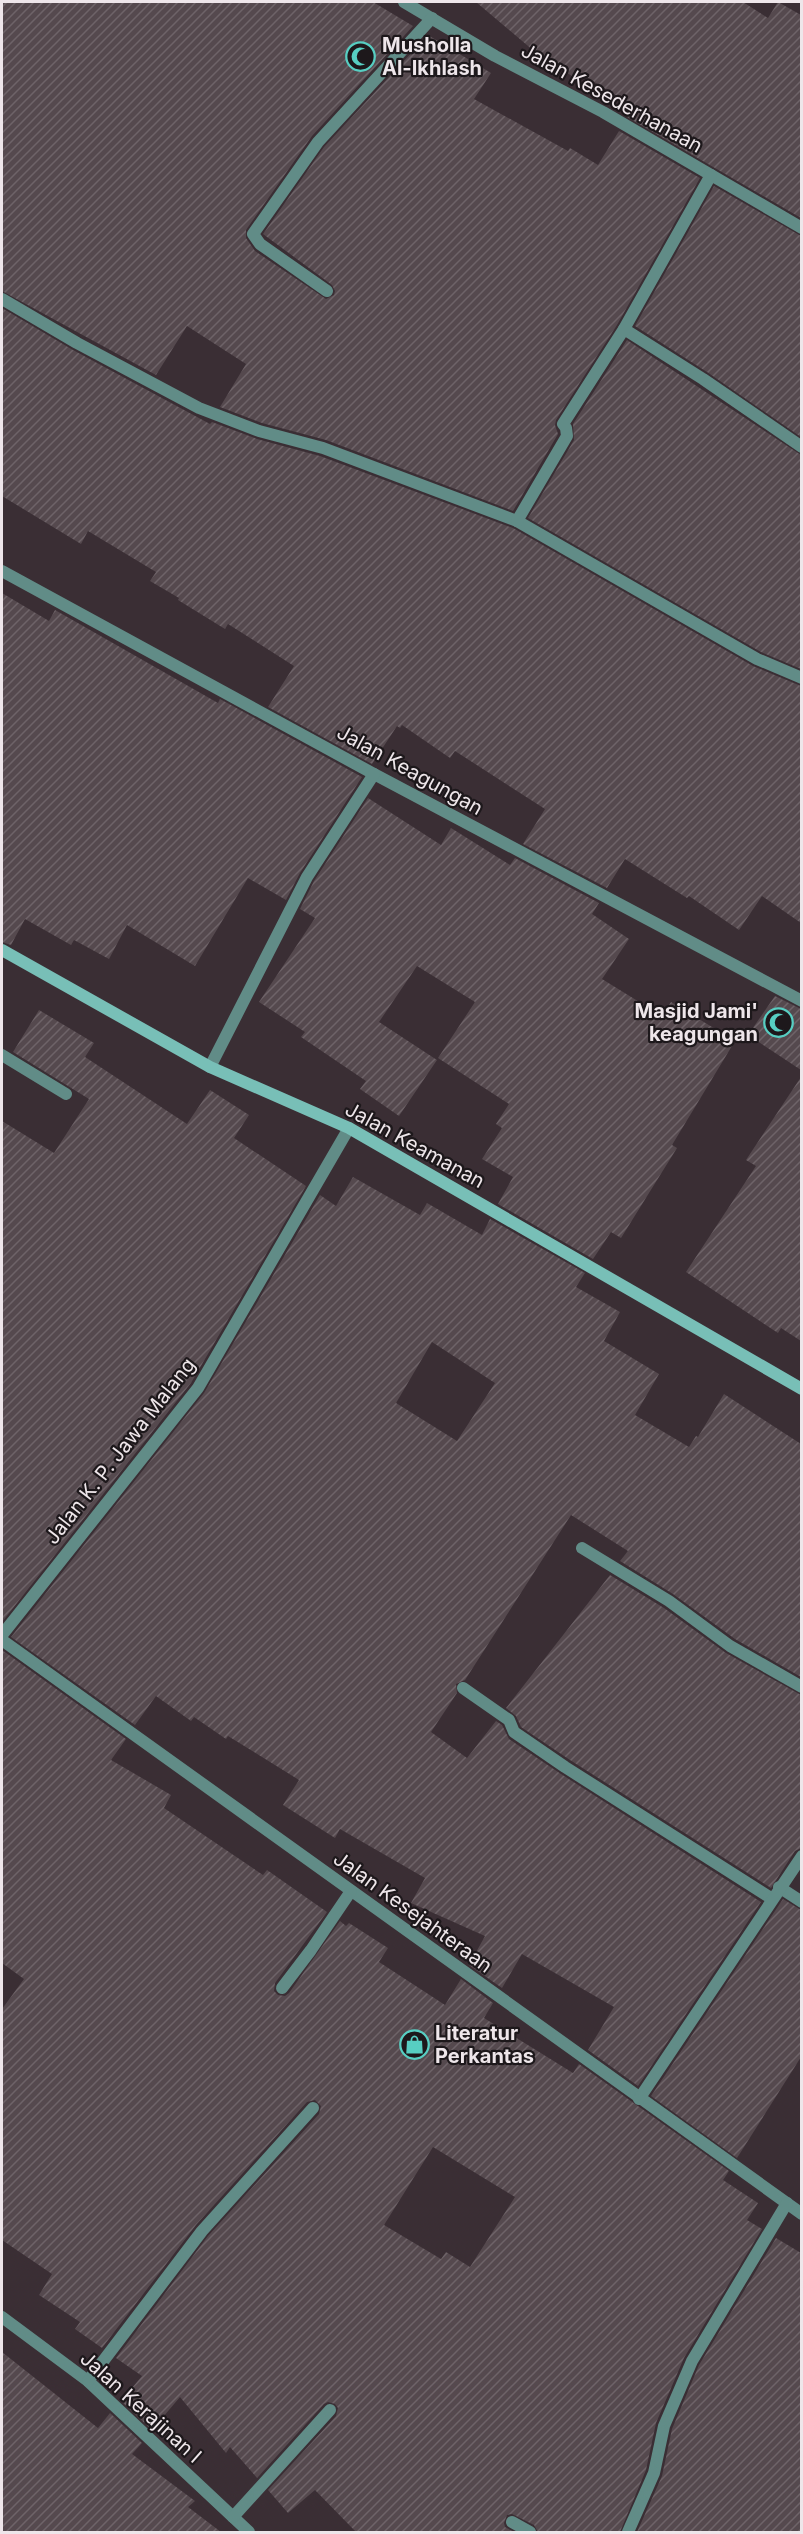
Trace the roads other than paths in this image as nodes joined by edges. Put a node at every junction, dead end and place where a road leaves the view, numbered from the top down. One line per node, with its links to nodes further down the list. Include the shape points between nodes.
1 (404, 2): 2 (street, Jalan Kesederhanaan)
2 (432, 18): 3 (street, Jalan Kesederhanaan); 5 (street, via 318,142 253,234 260,244)
3 (711, 175): 4 (street, Jalan Kesederhanaan); 7 (street)
4 (801, 228)
5 (327, 291)
6 (2, 299): 9 (street, via 199,408 333,452)
7 (624, 329): 8 (street); 9 (street, via 563,424 567,436)
8 (801, 447)
9 (518, 521): 11 (street, via 757,659)
10 (2, 571): 12 (street, Jalan Keagungan)
11 (801, 678)
12 (374, 774): 14 (street, Jalan Keagungan); 16 (street, via 307,877)
13 (2, 950): 16 (street, Jalan Keamanan)
14 (801, 1001)
15 (2, 1055): 17 (street)
16 (210, 1067): 18 (street, Jalan Keamanan)
17 (66, 1094)
18 (349, 1128): 19 (street, Jalan Keamanan); 21 (street, Jalan K. P. Jawa Malang, via 198,1388)
19 (801, 1389)
20 (582, 1548): 23 (street, via 669,1601 730,1646)
21 (2, 1635)
22 (2, 1640): 27 (street, Jalan Kesejahteraan)
23 (801, 1687)
24 (463, 1688): 28 (street, via 509,1720 514,1732 565,1767)
25 (801, 1857): 26 (street)
26 (779, 1887): 28 (street); 29 (street)
27 (351, 1891): 30 (street); 31 (street, Jalan Kesejahteraan)
28 (771, 1899): 31 (street)
29 (801, 1902)
30 (282, 1989)
31 (639, 2099): 33 (street, Jalan Kesejahteraan)
32 (313, 2108): 36 (street, via 202,2231)
33 (787, 2203): 34 (street, Jalan Kesejahteraan); 42 (street, via 692,2361 664,2426 654,2473)
34 (801, 2214)
35 (2, 2317): 36 (street, Jalan Kerajinan I)
36 (88, 2381): 38 (street, Jalan Kerajinan I)
37 (330, 2410): 38 (street)
38 (233, 2517): 40 (street, Jalan Kerajinan I)
39 (512, 2522): 41 (street)
40 (249, 2532)
41 (530, 2532)
42 (628, 2532)

